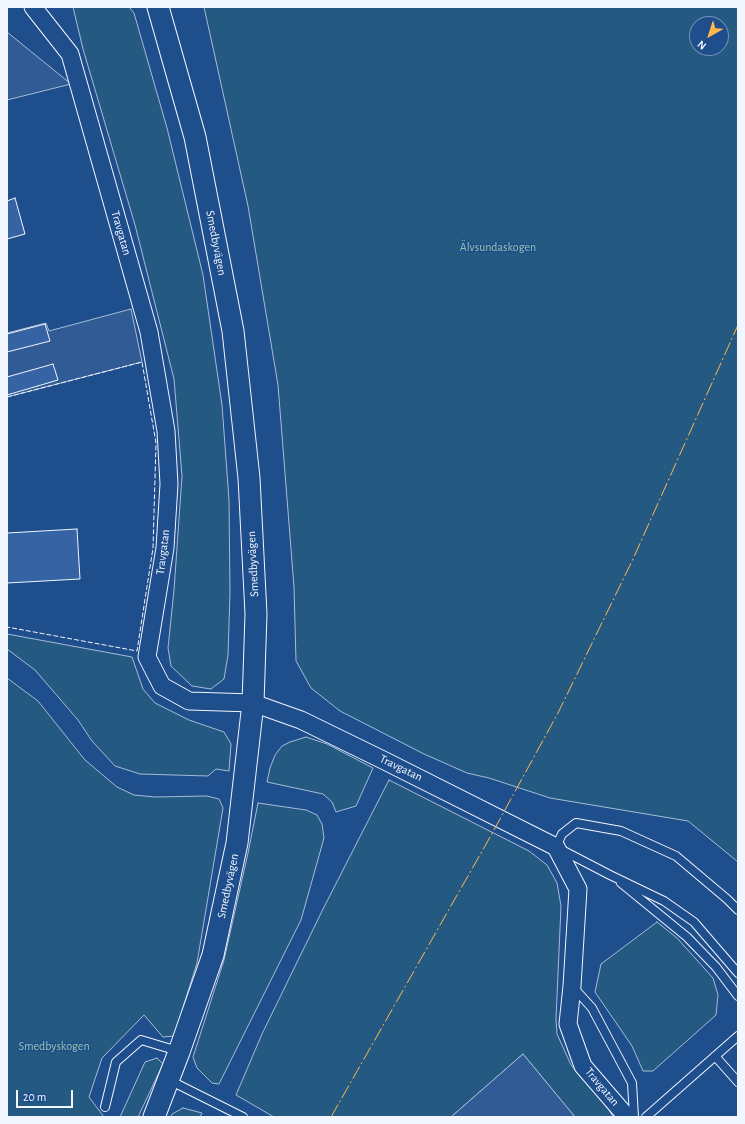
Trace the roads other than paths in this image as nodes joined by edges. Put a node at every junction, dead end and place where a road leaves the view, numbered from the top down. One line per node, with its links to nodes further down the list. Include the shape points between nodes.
1 (33, 7): 3 (street, Travgatan, via 70,54 150,332 166,430 169,484 165,548 147,657 162,686 188,701)
2 (158, 7): 3 (street, Smedbyvägen, via 195,137 233,331 249,478 256,614)
3 (253, 703): 4 (street, Travgatan, via 301,720); 11 (street, Smedbyvägen, via 237,843 213,955)
4 (556, 847): 5 (lane, Travgatan); 6 (lane, via 562,834 576,822 621,830 676,856); 8 (street, Travgatan, via 578,889)
5 (610, 875): 7 (lane, Travgatan, via 664,901 694,922); 9 (lane, via 687,937 716,967)
6 (738, 910)
7 (738, 973)
8 (572, 986): 18 (street, Travgatan, via 568,1024 584,1066); 19 (lane, via 592,1008 632,1083)
9 (738, 996)
10 (738, 1036): 12 (lane)
11 (179, 1052): 13 (street, Smedbyvägen); 15 (lane, via 141,1040 116,1062)
12 (716, 1056): 14 (lane); 20 (lane)
13 (168, 1079): 16 (street, Smedbyvägen); 17 (lane)
14 (738, 1082)
15 (105, 1107)
16 (154, 1117)
17 (243, 1117)
18 (627, 1117)
19 (634, 1117)
20 (646, 1117)

